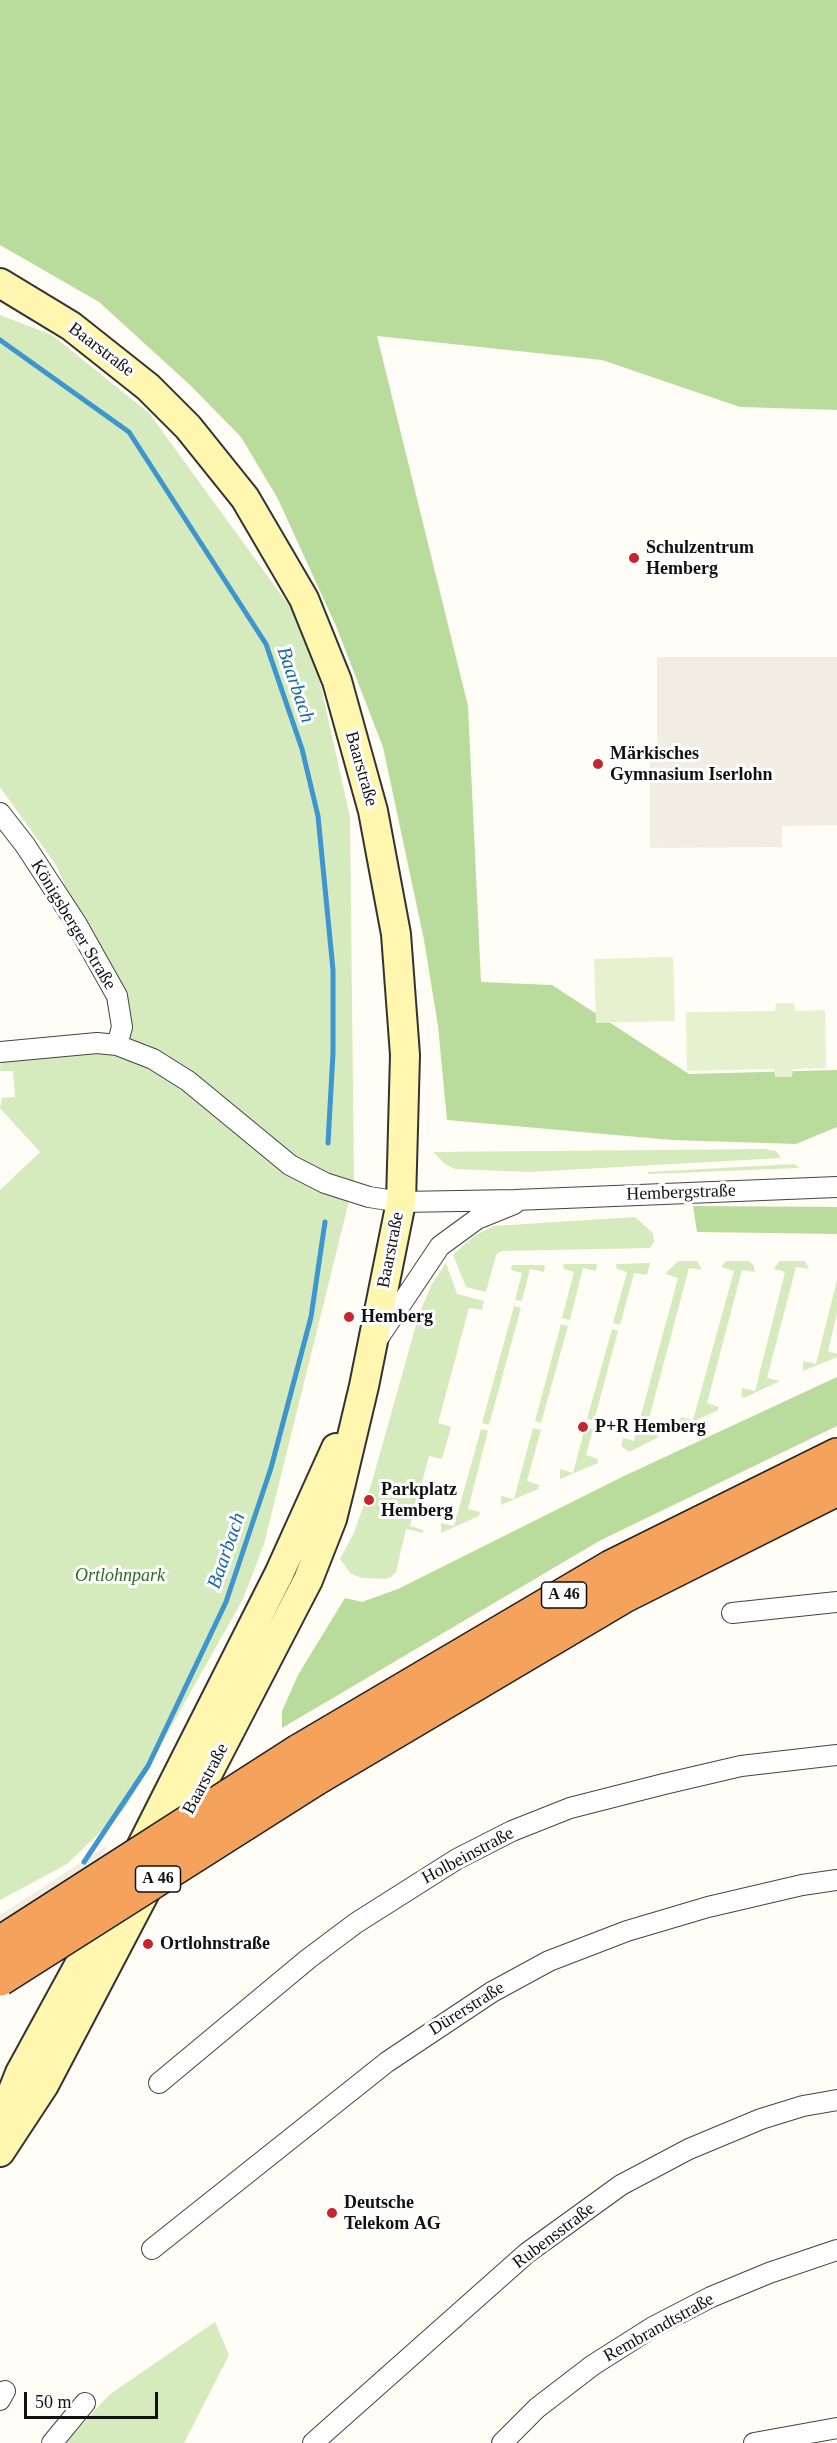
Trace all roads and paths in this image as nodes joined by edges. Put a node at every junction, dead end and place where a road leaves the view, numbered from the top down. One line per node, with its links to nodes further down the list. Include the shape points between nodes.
1 (0, 283): 7 (main road, Baarstraße, via 110,355 188,427 245,498 304,599 337,681 373,811 396,934 405,1054)
2 (0, 813): 3 (street, Königsberger Straße, via 76,923 117,996 122,1027)
3 (117, 1045): 4 (street, Hembergstraße, via 74,1044); 7 (street, Hembergstraße, via 180,1075 290,1165 354,1194)
4 (0, 1052)
5 (837, 1187): 6 (street, Hembergstraße)
6 (525, 1200): 7 (street, Hembergstraße); 8 (street, Hembergstraße, via 477,1219 440,1246)
7 (400, 1202): 8 (main road, Baarstraße)
8 (371, 1350): 9 (main road, Baarstraße)
9 (364, 1386): 20 (main road, Baarstraße, via 279,1574 90,1947 20,2073); 21 (main road, Baarstraße, via 332,1519 308,1580 85,2010 44,2085)
10 (837, 1455): 16 (highway, A 46, bridge, via 611,1567 299,1751)
11 (837, 1489): 17 (highway, A 46, bridge, via 624,1596 315,1779)
12 (837, 1602): 13 (street)
13 (732, 1613)
14 (837, 1755): 18 (street, Holbeinstraße, via 741,1766 664,1784 570,1808 513,1831 457,1859 356,1923)
15 (837, 1880): 22 (street, Dürerstraße, via 708,1907 627,1931 549,1961 492,1992 387,2062)
16 (0, 1943)
17 (0, 1979)
18 (159, 2083)
19 (837, 2100): 27 (street, Rubensstraße, via 761,2119 689,2149 621,2185 527,2253)
20 (0, 2123)
21 (0, 2152)
22 (153, 2249)
23 (837, 2250): 28 (street, Rembrandtstraße, via 711,2297 653,2327 593,2365)
24 (85, 2403): 26 (street)
25 (837, 2428): 29 (street)
26 (52, 2443)
27 (313, 2443)
28 (502, 2443)
29 (754, 2443)

